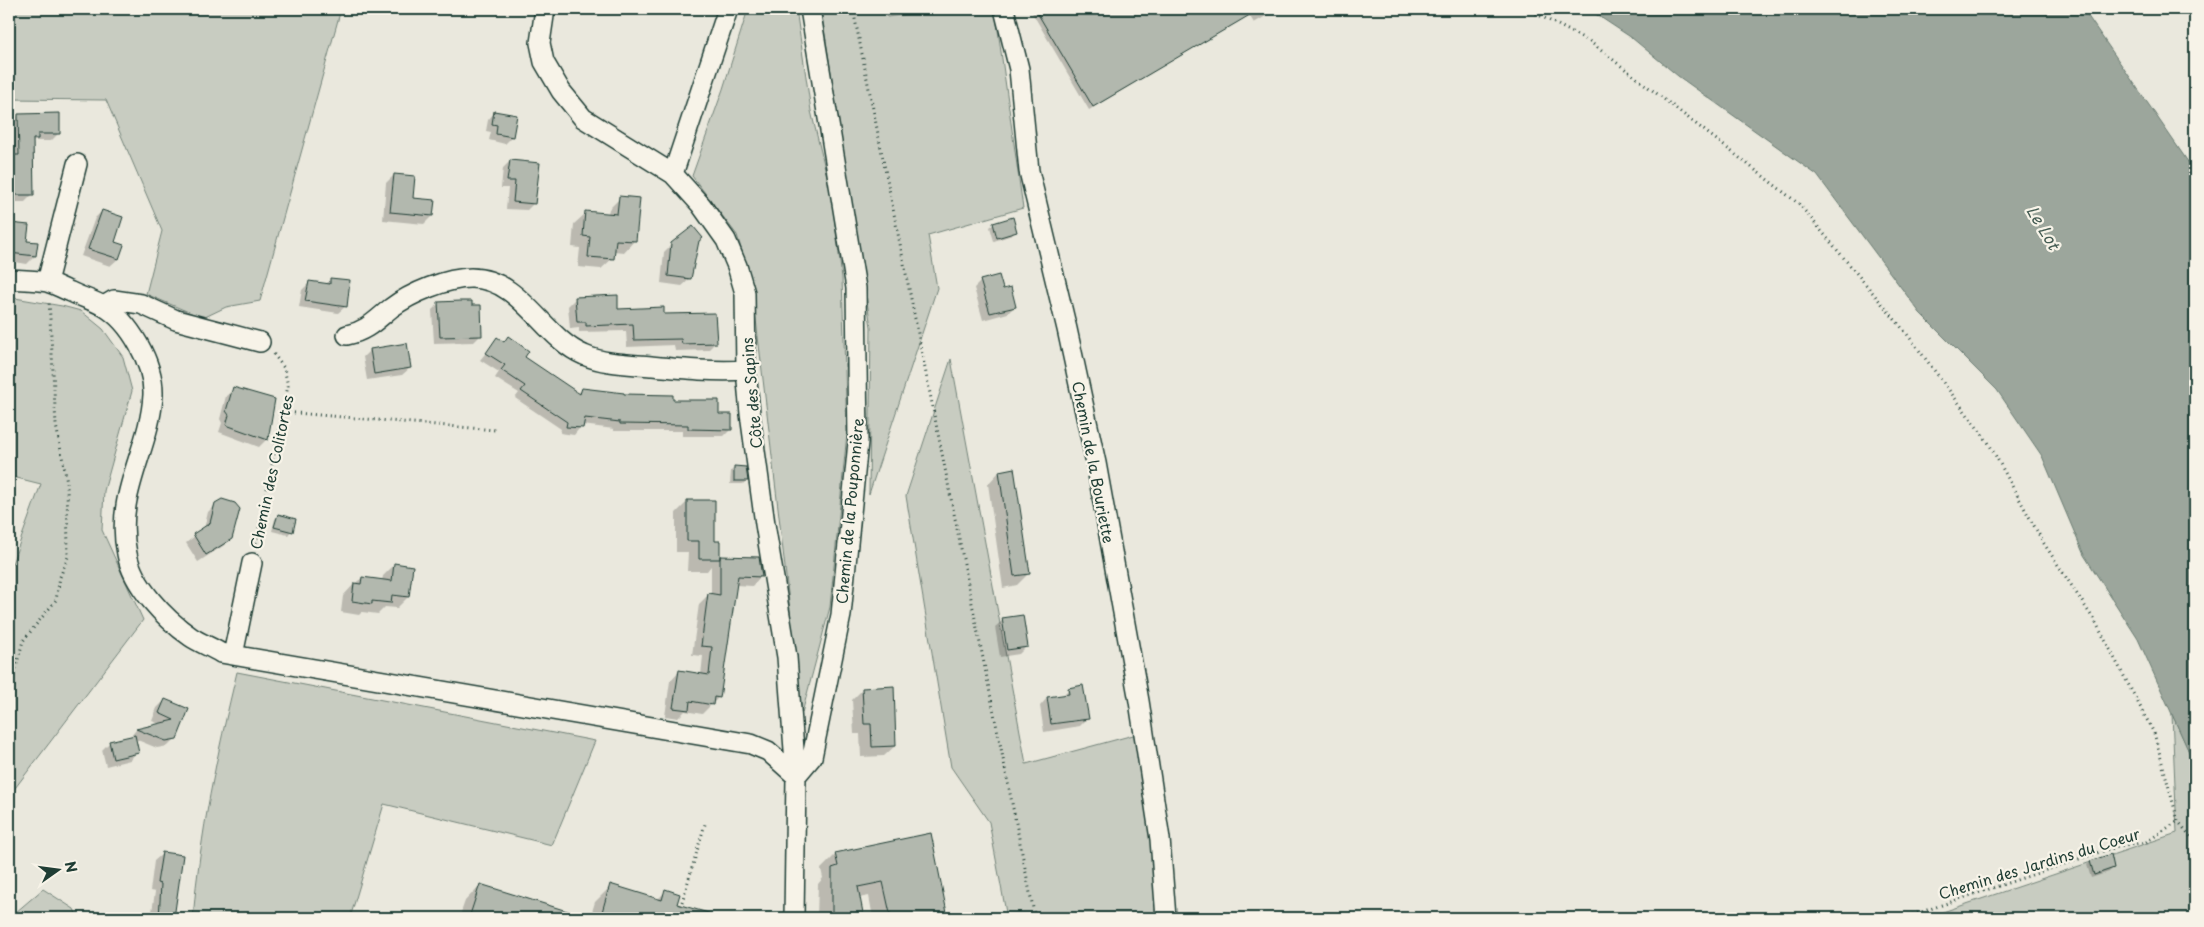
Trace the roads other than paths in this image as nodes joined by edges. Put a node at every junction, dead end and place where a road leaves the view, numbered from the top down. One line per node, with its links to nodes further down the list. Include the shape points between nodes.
1 (544, 9): 6 (street, Côte des Sapins, via 540,43 544,62 561,91 583,118)
2 (728, 9): 6 (street)
3 (810, 9): 15 (street, Chemin de la Pouponnière, via 856,288 858,442 841,615 812,757)
4 (1004, 9): 17 (street, Chemin de la Bouriette, via 1019,69 1030,170 1096,463 1139,701 1160,839)
5 (77, 164): 8 (street)
6 (673, 174): 12 (street, Côte des Sapins, via 726,240 737,266 745,293)
7 (9, 279): 8 (street)
8 (47, 282): 9 (street)
9 (104, 306): 11 (street, via 114,300 141,304 176,320); 14 (street, via 137,341 150,370 153,395 127,494 127,555 139,585 156,606 191,637 221,653)
10 (347, 335): 12 (street, via 368,328 405,299 448,280 472,278 493,281 510,291 567,344 584,355 622,364 717,372)
11 (260, 342)
12 (746, 370): 15 (street, Côte des Sapins, via 765,524 787,657)
13 (252, 563): 14 (street, Chemin des Colitortes)
14 (233, 655): 15 (street, via 751,744 768,751)
15 (796, 776): 16 (street)
16 (794, 918)
17 (1166, 918)

